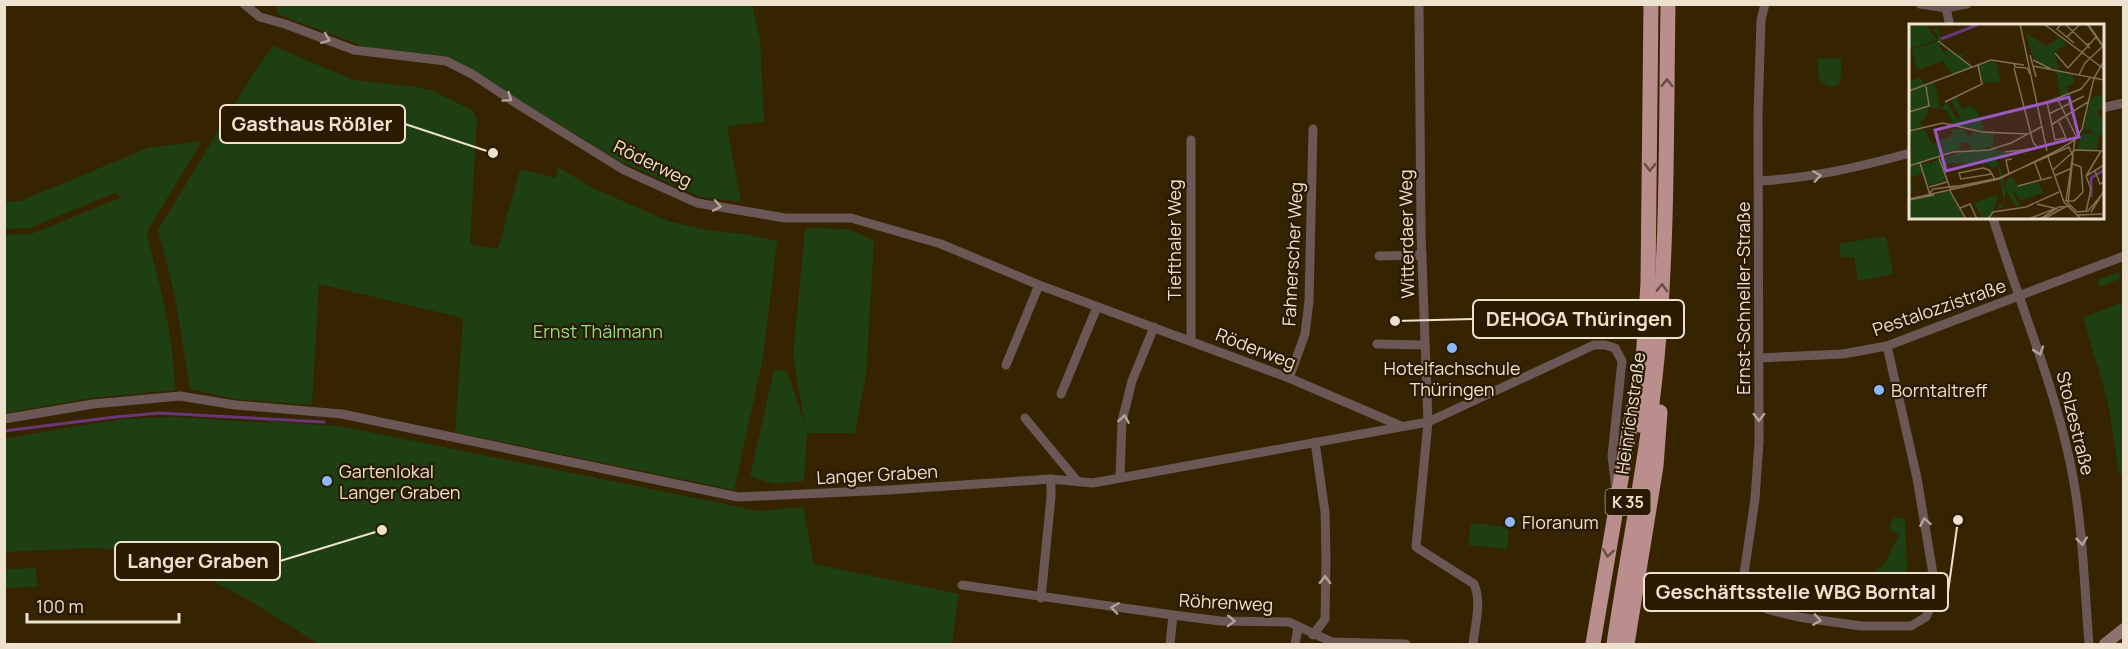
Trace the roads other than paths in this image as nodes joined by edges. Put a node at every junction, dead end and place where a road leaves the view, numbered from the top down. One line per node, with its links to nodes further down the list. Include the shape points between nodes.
1 (244, 4): 20 (street, Röderweg, one-way to 20, via 260,17 354,50 446,61 624,170 698,203 785,218 851,218 941,244)
2 (1419, 4): 17 (street, Witterdaer Weg)
3 (1652, 4): 29 (highway, Heinrichstraße / K 35, one-way to 29)
4 (1668, 4): 29 (highway, Heinrichstraße / K 35, one-way to 4, via 1662,294)
5 (1765, 4): 15 (street, Ernst-Schneller-Straße, via 1761,20)
6 (1920, 4): 8 (street)
7 (1966, 4): 8 (street)
8 (1946, 8): 9 (street)
9 (1950, 24)
10 (2124, 103): 11 (street)
11 (2104, 108)
12 (1313, 129): 31 (street, Fahnerscher Weg, via 1310,301 1305,334)
13 (1191, 140): 24 (street, Tiefthaler Weg)
14 (1909, 154): 15 (street, one-way to 14, via 1828,174)
15 (1759, 180): 28 (street, Ernst-Schneller-Straße)
16 (1993, 219): 21 (street, Stolzestraße)
17 (1422, 255): 18 (street); 26 (street, Witterdaer Weg)
18 (1379, 256)
19 (2124, 256): 21 (street, Pestalozzistraße)
20 (1039, 285): 22 (street, Röderweg); 30 (street)
21 (2019, 296): 27 (street, Pestalozzistraße); 56 (street, Stolzestraße, one-way to 56, via 2053,391 2071,463 2083,539)
22 (1097, 307): 23 (street, Röderweg); 32 (street)
23 (1154, 327): 24 (street, Röderweg); 38 (street, one-way to 23, via 1122,421 1132,381)
24 (1191, 341): 31 (street, Röderweg)
25 (1377, 344): 26 (street)
26 (1425, 345): 35 (street, Witterdaer Weg)
27 (1887, 346): 28 (street, Pestalozzistraße, via 1843,354); 28 (street, Ernst-Schneller-Straße, one-way to 27, via 1755,499 1744,574 1747,591 1755,603 1798,617 1861,626 1911,626 1926,617 1933,601 1934,580 1917,478)
28 (1760, 358)
29 (1650, 359): 41 (highway, K 35); 53 (highway, Heinrichstraße / K 35); 54 (highway, Heinrichstraße / K 35, via 1645,457); 55 (highway, K 35, via 1664,373 1656,466)
30 (1006, 365)
31 (1289, 378): 36 (street, Röderweg)
32 (1061, 394)
33 (1025, 418): 40 (street)
34 (4, 419): 39 (street, Langer Graben, via 93,404 180,396 342,414 738,497)
35 (1428, 422): 36 (street, Langer Graben); 41 (street, Langer Graben, via 1594,345 1615,348 1622,361 1612,456); 51 (street, Witterdaer Weg, via 1416,547 1474,584 1478,602)
36 (1401, 426): 37 (street, Langer Graben)
37 (1315, 442): 38 (street, Langer Graben); 47 (street, one-way to 37, via 1324,619 1326,560 1324,506)
38 (1120, 477): 40 (street, Langer Graben)
39 (1051, 479): 40 (street, Langer Graben); 43 (street)
40 (1078, 482)
41 (1617, 495): 52 (highway, K 35, one-way to 52)
42 (962, 585): 43 (street, Röhrenweg)
43 (1041, 598): 44 (street, Röhrenweg, one-way to 43)
44 (1173, 615): 45 (street, Röhrenweg, one-way to 45, via 1220,621 1289,622); 48 (street)
45 (1298, 627): 47 (street, Röhrenweg); 49 (street)
46 (2124, 629): 57 (main road)
47 (1313, 634): 50 (street, Röhrenweg, via 1332,642)
48 (1170, 645)
49 (1295, 645)
50 (1406, 645)
51 (1473, 645)
52 (1593, 645)
53 (1606, 645)
54 (1614, 645)
55 (1627, 645)
56 (2089, 645)
57 (2105, 645)

